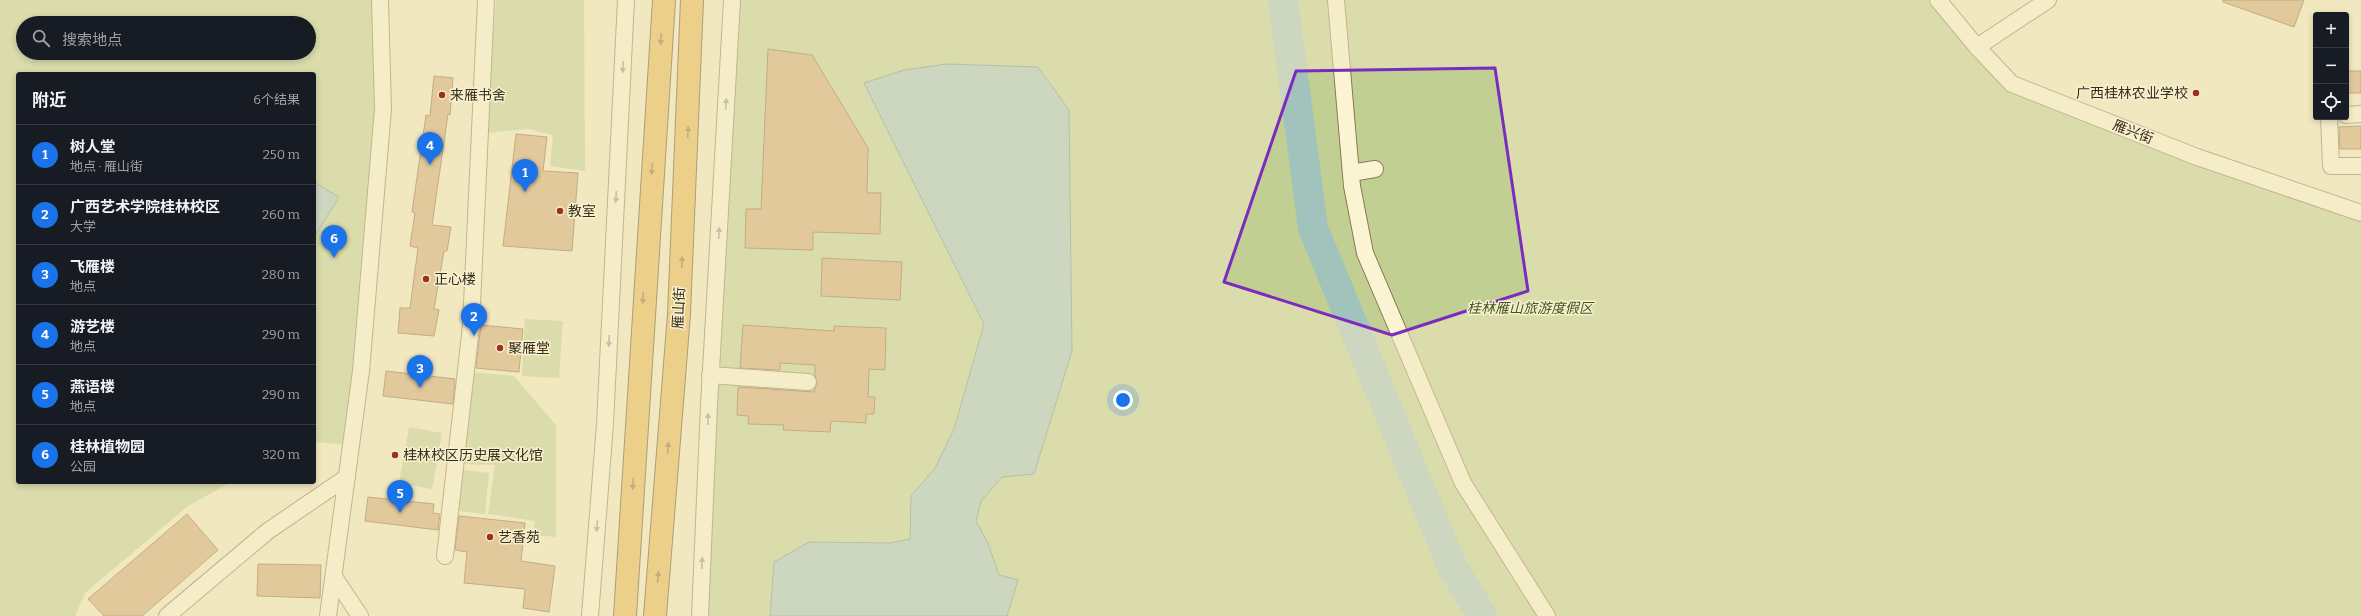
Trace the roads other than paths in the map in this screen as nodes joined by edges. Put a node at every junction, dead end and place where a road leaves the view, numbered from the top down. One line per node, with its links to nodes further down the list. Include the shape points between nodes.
1 (380, 0): 20 (street, via 383,109 361,371)
2 (486, 0): 21 (street, via 471,326)
3 (626, 0): 26 (street, one-way to 26, via 605,424)
4 (664, 0): 27 (highway, one-way to 27)
5 (692, 0): 28 (highway, 雁山街, one-way to 5, via 679,314)
6 (732, 0): 18 (street, one-way to 6)
7 (1336, 0): 16 (street)
8 (1938, 0): 10 (street, 雁兴街)
9 (2048, 0): 10 (street)
10 (1977, 47): 17 (street, 雁兴街, via 2012,84 2197,157)
11 (2349, 114): 12 (street)
12 (2361, 114)
13 (2329, 120): 14 (street, via 2331,166)
14 (2361, 166)
15 (1375, 169): 16 (street)
16 (1351, 173): 30 (street, via 1365,253 1460,476)
17 (2361, 213)
18 (710, 376): 19 (street); 29 (street, one-way to 18)
19 (808, 382)
20 (347, 477): 22 (street); 23 (street, via 268,531)
21 (445, 556)
22 (334, 577): 24 (street); 25 (street)
23 (166, 616)
24 (328, 616)
25 (360, 616)
26 (590, 616)
27 (625, 616)
28 (655, 616)
29 (700, 616)
30 (1547, 616)

